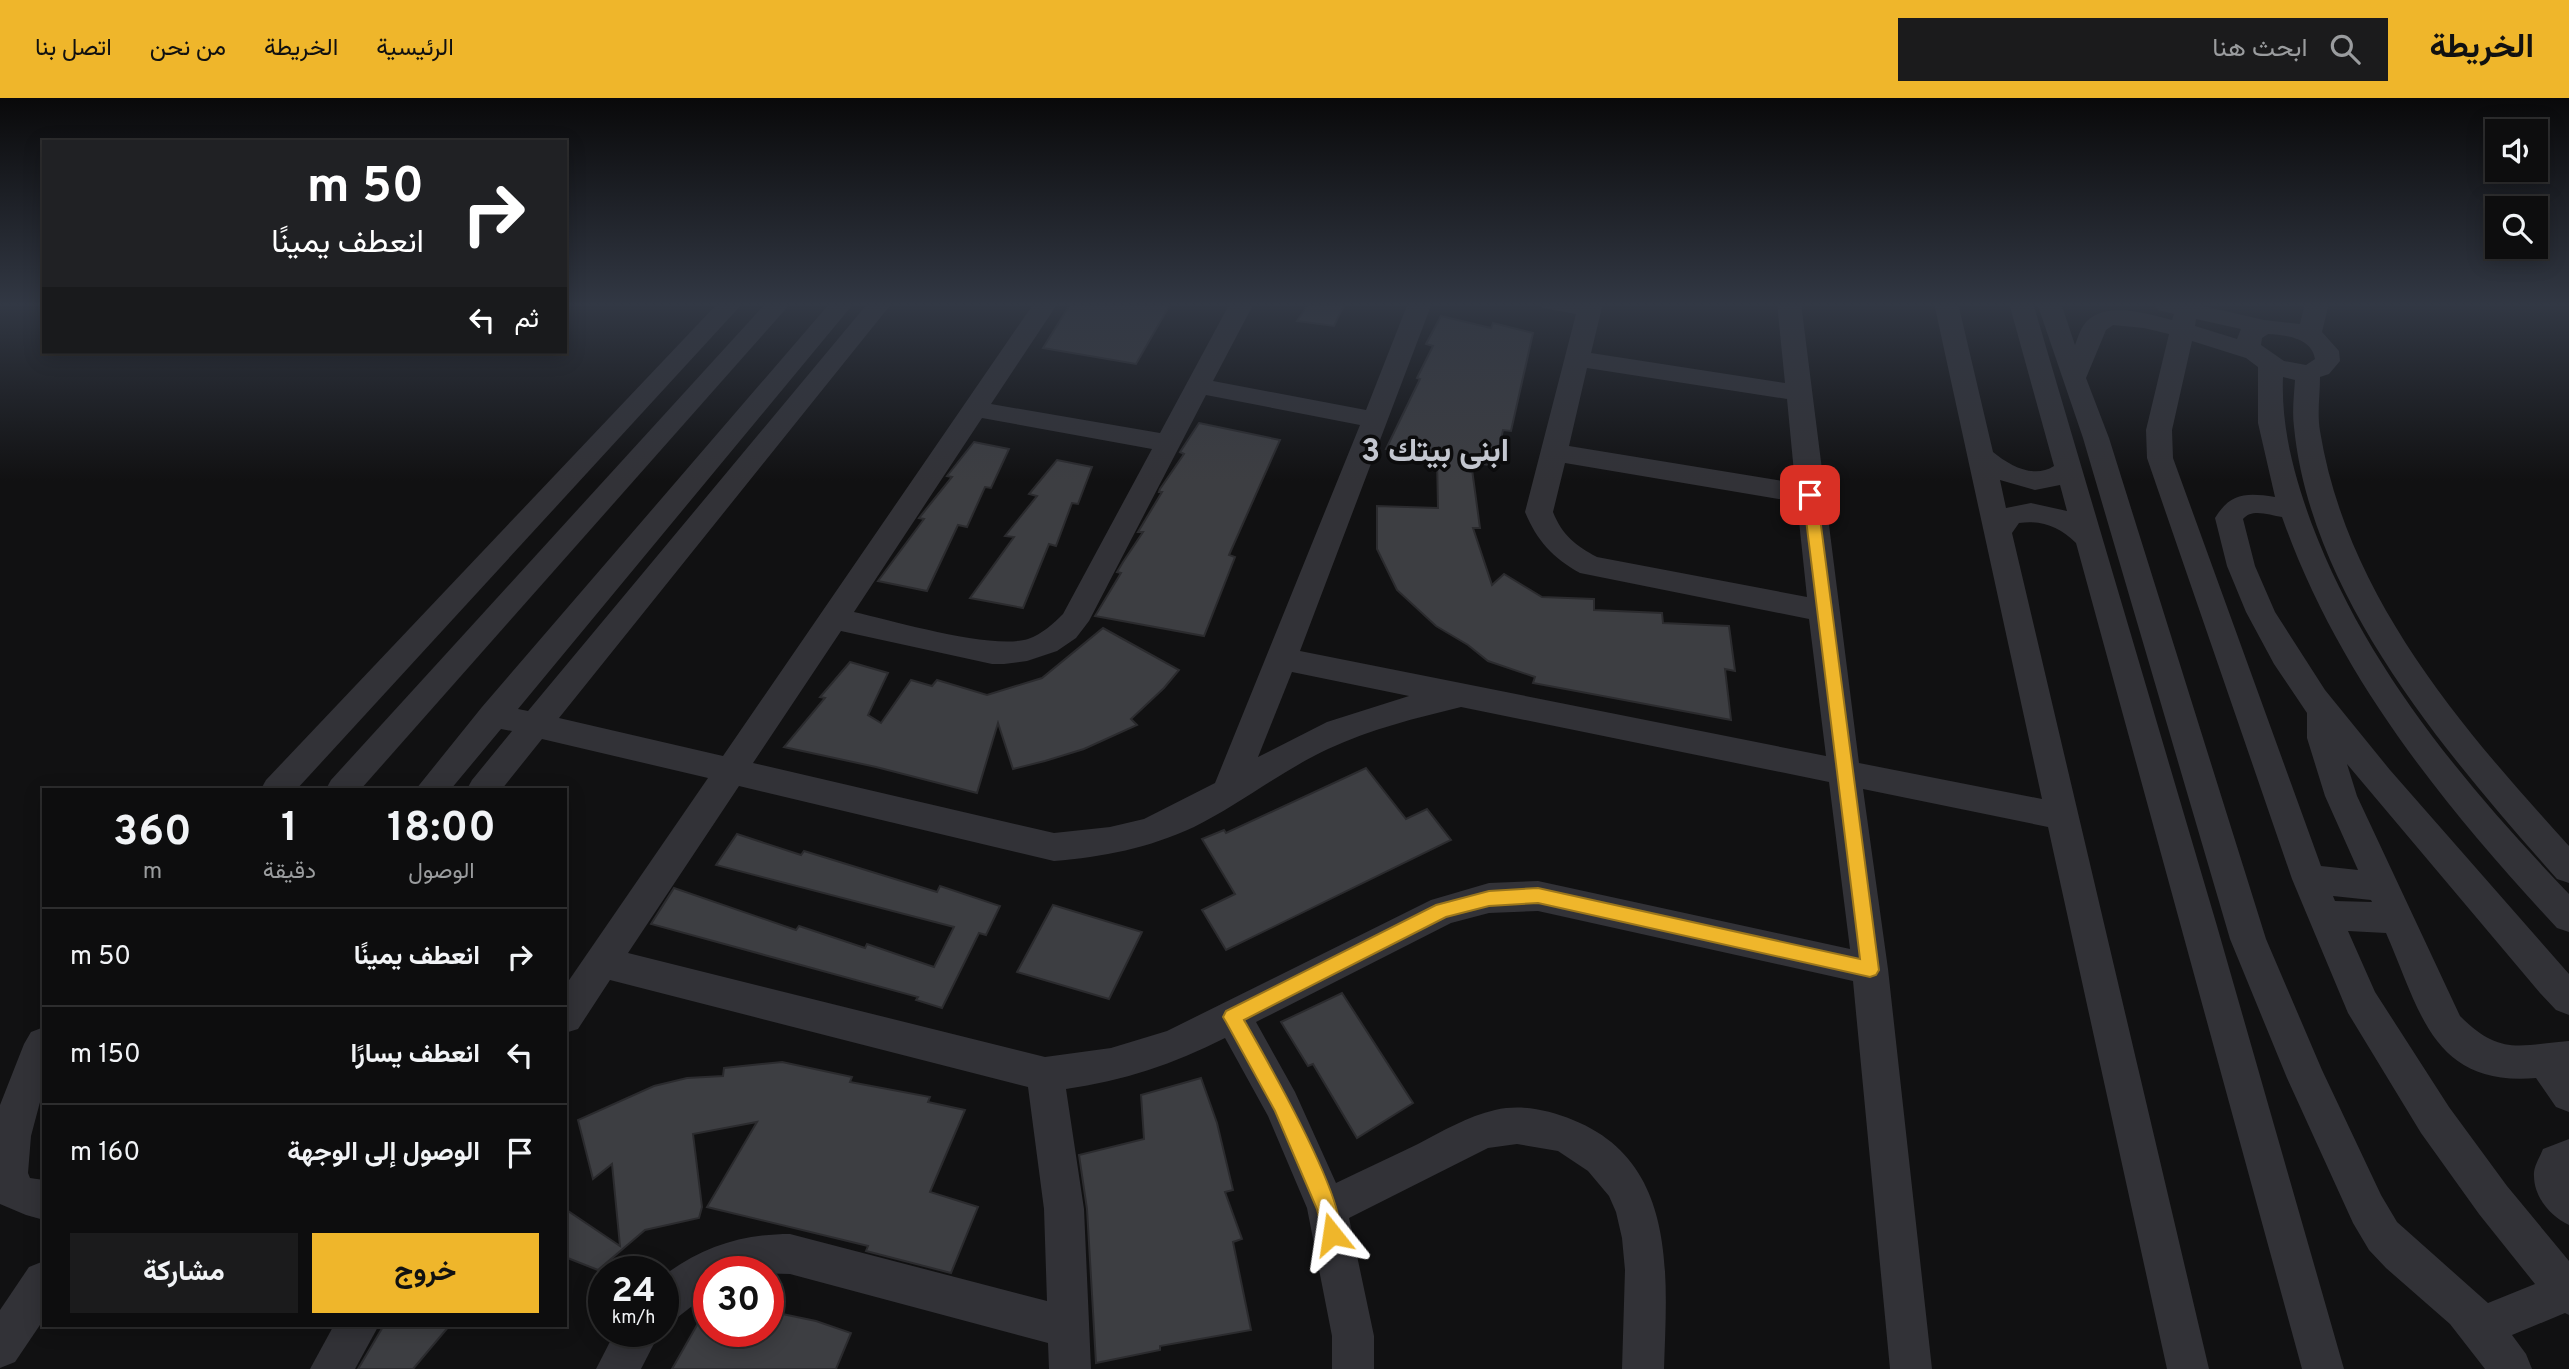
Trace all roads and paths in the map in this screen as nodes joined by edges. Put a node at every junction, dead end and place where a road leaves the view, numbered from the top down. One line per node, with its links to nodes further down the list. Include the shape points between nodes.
1 (676, 362): 46 (street)
2 (726, 362): 47 (street)
3 (792, 362): 42 (street)
4 (832, 362): 43 (street)
5 (1006, 362): 24 (street)
6 (1211, 362): 22 (street)
7 (1397, 362): 25 (street)
8 (1576, 362): 30 (street)
9 (1599, 362): 23 (street)
10 (1796, 362): 23 (street)
11 (1960, 362): 31 (street)
12 (2038, 362): 19 (street)
13 (2068, 362): 21 (street)
14 (2080, 362): 21 (street)
15 (2175, 362): 53 (street, via 2159,430 2160,458)
16 (2263, 362): 26 (street)
17 (2276, 362): 20 (street)
18 (2326, 362): 20 (street)
19 (2040, 368): 28 (street); 32 (street)
20 (2308, 372): 27 (street)
21 (2073, 378): 28 (street)
22 (1199, 386): 25 (street); 29 (street)
23 (1799, 393): 33 (street)
24 (974, 409): 29 (street); 38 (street)
25 (1375, 420): 39 (street)
26 (2270, 421): 27 (street); 34 (street)
27 (2307, 427): 52 (street, via 2318,485 2340,549 2376,620 2426,699 2493,785)
28 (2096, 438): 58 (street)
29 (1169, 443): 38 (street, via 1074,621 1040,648 992,653)
30 (1553, 452): 33 (street); 37 (street, via 1539,513 1546,533 1564,552 1590,566 1621,574)
31 (1982, 457): 32 (street, via 2006,474 2036,480 2050,479); 35 (street)
32 (2068, 468): 36 (street)
33 (1810, 495): 37 (street)
34 (2290, 509): 41 (street, via 2251,503 2236,508 2230,519 2232,534 2257,607); 56 (street, via 2316,573 2353,643 2403,720 2467,803)
35 (1999, 531): 36 (street, via 2010,516 2036,512 2065,520); 51 (street)
36 (2087, 537): 57 (street)
37 (1823, 611): 45 (street)
38 (833, 618): 44 (street)
39 (1282, 659): 40 (street); 50 (street)
40 (1462, 695): 45 (street); 50 (street, via 1381,714 1300,748)
41 (2323, 708): 54 (street, via 2323,738 2337,785); 61 (street)
42 (493, 715): 43 (street); 48 (street)
43 (535, 725): 44 (street); 49 (street)
44 (730, 772): 50 (street, via 1054,847 1142,833); 59 (street)
45 (1844, 772): 51 (street); 60 (street)
46 (278, 788)
47 (343, 788)
48 (433, 788)
49 (484, 788)
50 (1228, 790)
51 (2063, 817): 88 (street)
52 (2569, 869)
53 (2309, 879): 54 (street); 55 (street)
54 (2389, 902): 55 (street); 65 (street, via 2447,1028 2459,1043 2479,1058 2498,1063)
55 (2322, 915): 76 (street, via 2361,1002 2395,1059 2493,1200)
56 (2569, 917)
57 (2200, 926): 58 (street); 89 (street)
58 (2248, 939): 77 (street, via 2312,1090 2383,1236)
59 (602, 962): 62 (street); 66 (street)
60 (1870, 970): 63 (street, via 1538,896 1489,898 1443,910); 87 (street)
61 (2569, 999)
62 (567, 1014)
63 (1233, 1017): 66 (street, via 1175,1045 1111,1065); 73 (street, via 1282,1105)
64 (42, 1047): 69 (street)
65 (2557, 1059): 67 (street)
66 (1045, 1074): 79 (street, via 1064,1209)
67 (2569, 1094)
68 (42, 1097): 69 (street)
69 (6, 1125): 71 (street, via 2,1166 10,1186 28,1198)
70 (2569, 1158): 72 (street, via 2557,1162 2552,1171)
71 (42, 1200)
72 (2569, 1205)
73 (1327, 1208): 85 (street, via 1353,1336); 86 (street, via 1486,1130 1520,1125 1556,1130 1590,1147 1618,1173 1637,1207 1645,1244)
74 (42, 1285): 80 (street)
75 (679, 1290): 79 (street, via 724,1262 758,1253 790,1254)
76 (2568, 1292): 77 (street)
77 (2481, 1326): 90 (street)
78 (357, 1327): 82 (street)
79 (1070, 1328): 84 (street)
80 (0, 1347)
81 (630, 1347): 83 (street)
82 (331, 1369)
83 (617, 1369)
84 (1070, 1369)
85 (1353, 1369)
86 (1643, 1369)
87 (1911, 1369)
88 (2188, 1369)
89 (2323, 1369)
90 (2511, 1369)

